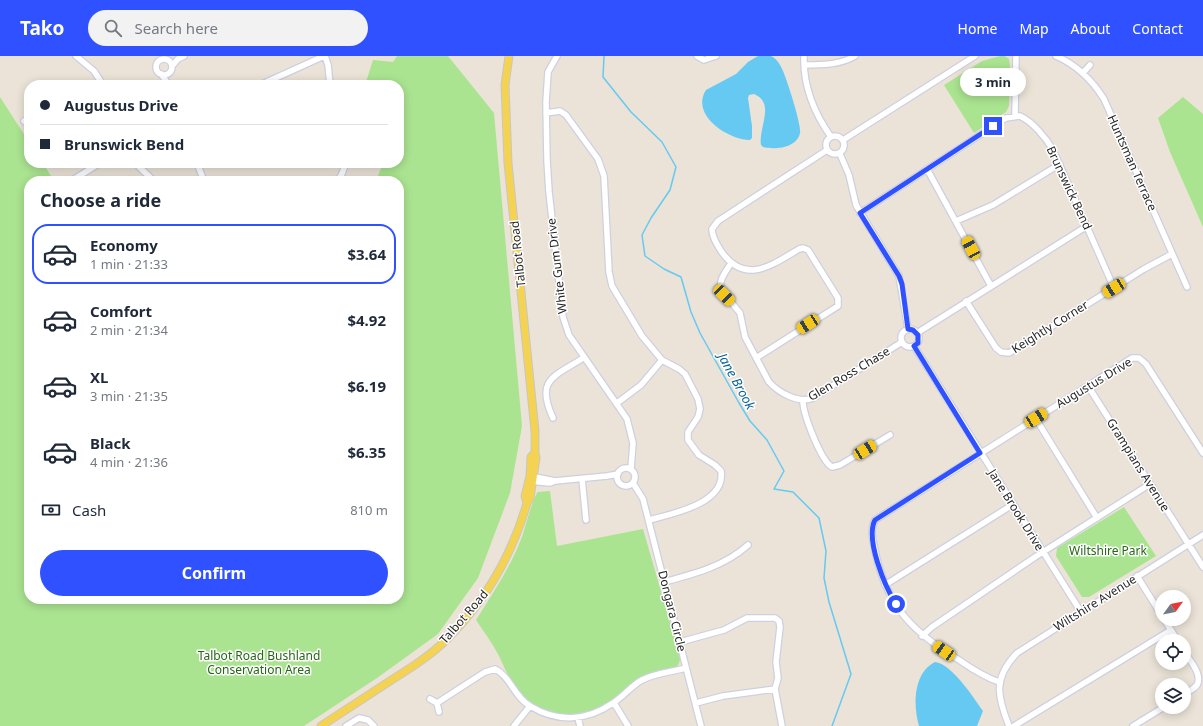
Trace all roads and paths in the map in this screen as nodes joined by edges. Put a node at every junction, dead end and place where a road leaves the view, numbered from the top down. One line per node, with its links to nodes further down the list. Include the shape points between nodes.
1 (76, 56): 22 (street)
2 (155, 56): 15 (street)
3 (324, 56): 25 (street); 26 (street)
4 (509, 56): 65 (main road, Talbot Road, via 505,85 508,163 534,416 535,453 531,457)
5 (557, 56): 27 (street, White Gum Drive, via 548,72)
6 (697, 56): 7 (street, via 704,60)
7 (716, 56)
8 (804, 56): 16 (street)
9 (856, 56): 16 (street, via 842,62)
10 (975, 56): 30 (street)
11 (1016, 56): 28 (street)
12 (1056, 56): 20 (street, Huntsman Terrace)
13 (163, 58): 14 (street); 15 (street); 18 (street)
14 (181, 58): 18 (street)
15 (157, 62): 21 (street, via 156,69)
16 (804, 65): 29 (street, via 809,95)
17 (1090, 65): 20 (street)
18 (172, 66): 19 (street)
19 (169, 72): 21 (street); 24 (street)
20 (1083, 73): 42 (street, Huntsman Terrace, via 1104,99)
21 (161, 74): 23 (street)
22 (100, 80)
23 (165, 80)
24 (168, 80)
25 (271, 80)
26 (330, 80)
27 (546, 113): 52 (street, White Gum Drive, via 549,192 563,317 569,335); 54 (street, via 560,112 566,115 601,163 612,286 642,336)
28 (1015, 115): 33 (street, Brunswick Bend, via 1024,117 1045,138); 36 (street, via 1006,118)
29 (831, 137): 30 (street, via 836,136); 31 (street, via 827,142)
30 (843, 140): 32 (street, via 844,150)
31 (827, 150): 32 (street, via 834,155); 43 (street, via 718,221 712,229 714,240)
32 (840, 154): 39 (street)
33 (1060, 164): 40 (street, via 993,205); 41 (street, Brunswick Bend)
34 (92, 168): 37 (street)
35 (140, 168): 38 (street)
36 (927, 169): 39 (street); 40 (street)
37 (80, 176)
38 (149, 176)
39 (860, 213): 48 (street, via 899,276)
40 (956, 221): 44 (street)
41 (1087, 226): 44 (street); 46 (street, Brunswick Bend)
42 (1172, 254): 45 (street, Huntsman Terrace); 46 (street, Keightly Corner)
43 (731, 263): 53 (street, Glen Ross Chase, via 721,280 720,288 740,313 743,333); 53 (street, via 750,270 764,269 803,248 808,250 838,298 838,306)
44 (991, 286): 47 (street)
45 (1187, 287)
46 (1114, 288): 47 (street, Keightly Corner, via 1013,351 1004,354 996,348)
47 (966, 301): 49 (street)
48 (908, 329): 49 (street); 50 (street, via 902,334)
49 (917, 333): 51 (street, via 918,340)
50 (902, 342): 51 (street); 56 (street, Glen Ross Chase, via 813,398)
51 (914, 346): 61 (street, Jane Brook Drive)
52 (583, 358): 57 (street, White Gum Drive); 58 (street, via 547,384 547,403)
53 (756, 358): 56 (street, Glen Ross Chase, via 772,386)
54 (662, 360): 57 (street, via 641,385); 72 (street, via 683,371 695,393 700,404 700,413 688,432 688,440 699,456 718,468 721,476 714,491 698,505)
55 (1088, 386): 59 (street, Augustus Drive); 62 (street, Augustus Drive, via 1132,358 1142,360); 67 (street, Grampians Avenue)
56 (803, 401): 60 (street, via 804,414 825,460 832,467 840,465)
57 (617, 403): 63 (street, White Gum Drive, via 627,419 633,443)
58 (553, 418)
59 (1036, 418): 61 (street, Augustus Drive); 70 (street)
60 (890, 435)
61 (980, 453): 69 (street, Jane Brook Drive); 80 (street, Augustus Drive, via 875,520 871,534)
62 (1203, 453)
63 (628, 469): 64 (street); 68 (street, White Gum Drive, via 635,476)
64 (617, 476): 66 (street); 68 (street, via 622,485)
65 (531, 479): 66 (street); 101 (main road, Talbot Road, via 513,543 500,570 475,608 446,640 414,666)
66 (582, 479): 71 (street)
67 (1150, 484): 70 (street); 74 (street, Grampians Avenue)
68 (631, 485): 72 (street, Dongara Circle, via 642,495)
69 (1012, 504): 76 (street, Jane Brook Drive); 80 (street)
70 (1097, 518): 76 (street)
71 (586, 520)
72 (649, 520): 79 (street, Dongara Circle)
73 (1203, 535): 74 (street, Wiltshire Avenue)
74 (1188, 544): 77 (street, Grampians Avenue); 78 (street, Wiltshire Avenue)
75 (748, 545): 79 (street, via 734,556 708,568)
76 (1042, 552): 82 (street, Jane Brook Drive); 86 (street)
77 (1203, 567)
78 (1137, 576): 81 (street); 82 (street, Wiltshire Avenue)
79 (664, 582): 87 (street, Dongara Circle)
80 (885, 585): 86 (street, Augustus Drive, via 901,612)
81 (1155, 605)
82 (1081, 612): 90 (street, Wiltshire Avenue, via 1017,653 1005,666)
83 (1168, 626): 84 (street)
84 (1171, 630): 85 (street); 110 (street)
85 (1174, 634)
86 (922, 636): 90 (street, Augustus Drive, via 986,678)
87 (680, 642): 89 (street, Dongara Circle); 91 (street, via 724,630 747,618 776,618 780,627 776,662 778,678)
88 (1191, 662): 92 (street, via 1199,678 1196,686)
89 (686, 668): 95 (street, via 644,679); 96 (street, Dongara Circle)
90 (999, 682): 109 (street, via 1000,702)
91 (775, 689): 96 (street, via 723,696); 108 (street)
92 (1191, 689)
93 (430, 700): 94 (street)
94 (437, 703): 97 (street, via 485,672 495,669); 98 (street)
95 (614, 703): 100 (street); 106 (street)
96 (696, 704): 107 (street, Dongara Circle)
97 (530, 706): 100 (street, via 550,715); 104 (street)
98 (438, 712)
99 (1155, 713): 111 (street)
100 (578, 718): 105 (street)
101 (321, 726)
102 (346, 726): 103 (street, via 359,718 368,720)
103 (374, 726)
104 (514, 726)
105 (580, 726)
106 (628, 726)
107 (701, 726)
108 (782, 726)
109 (1009, 726)
110 (1014, 726)
111 (1134, 726)

